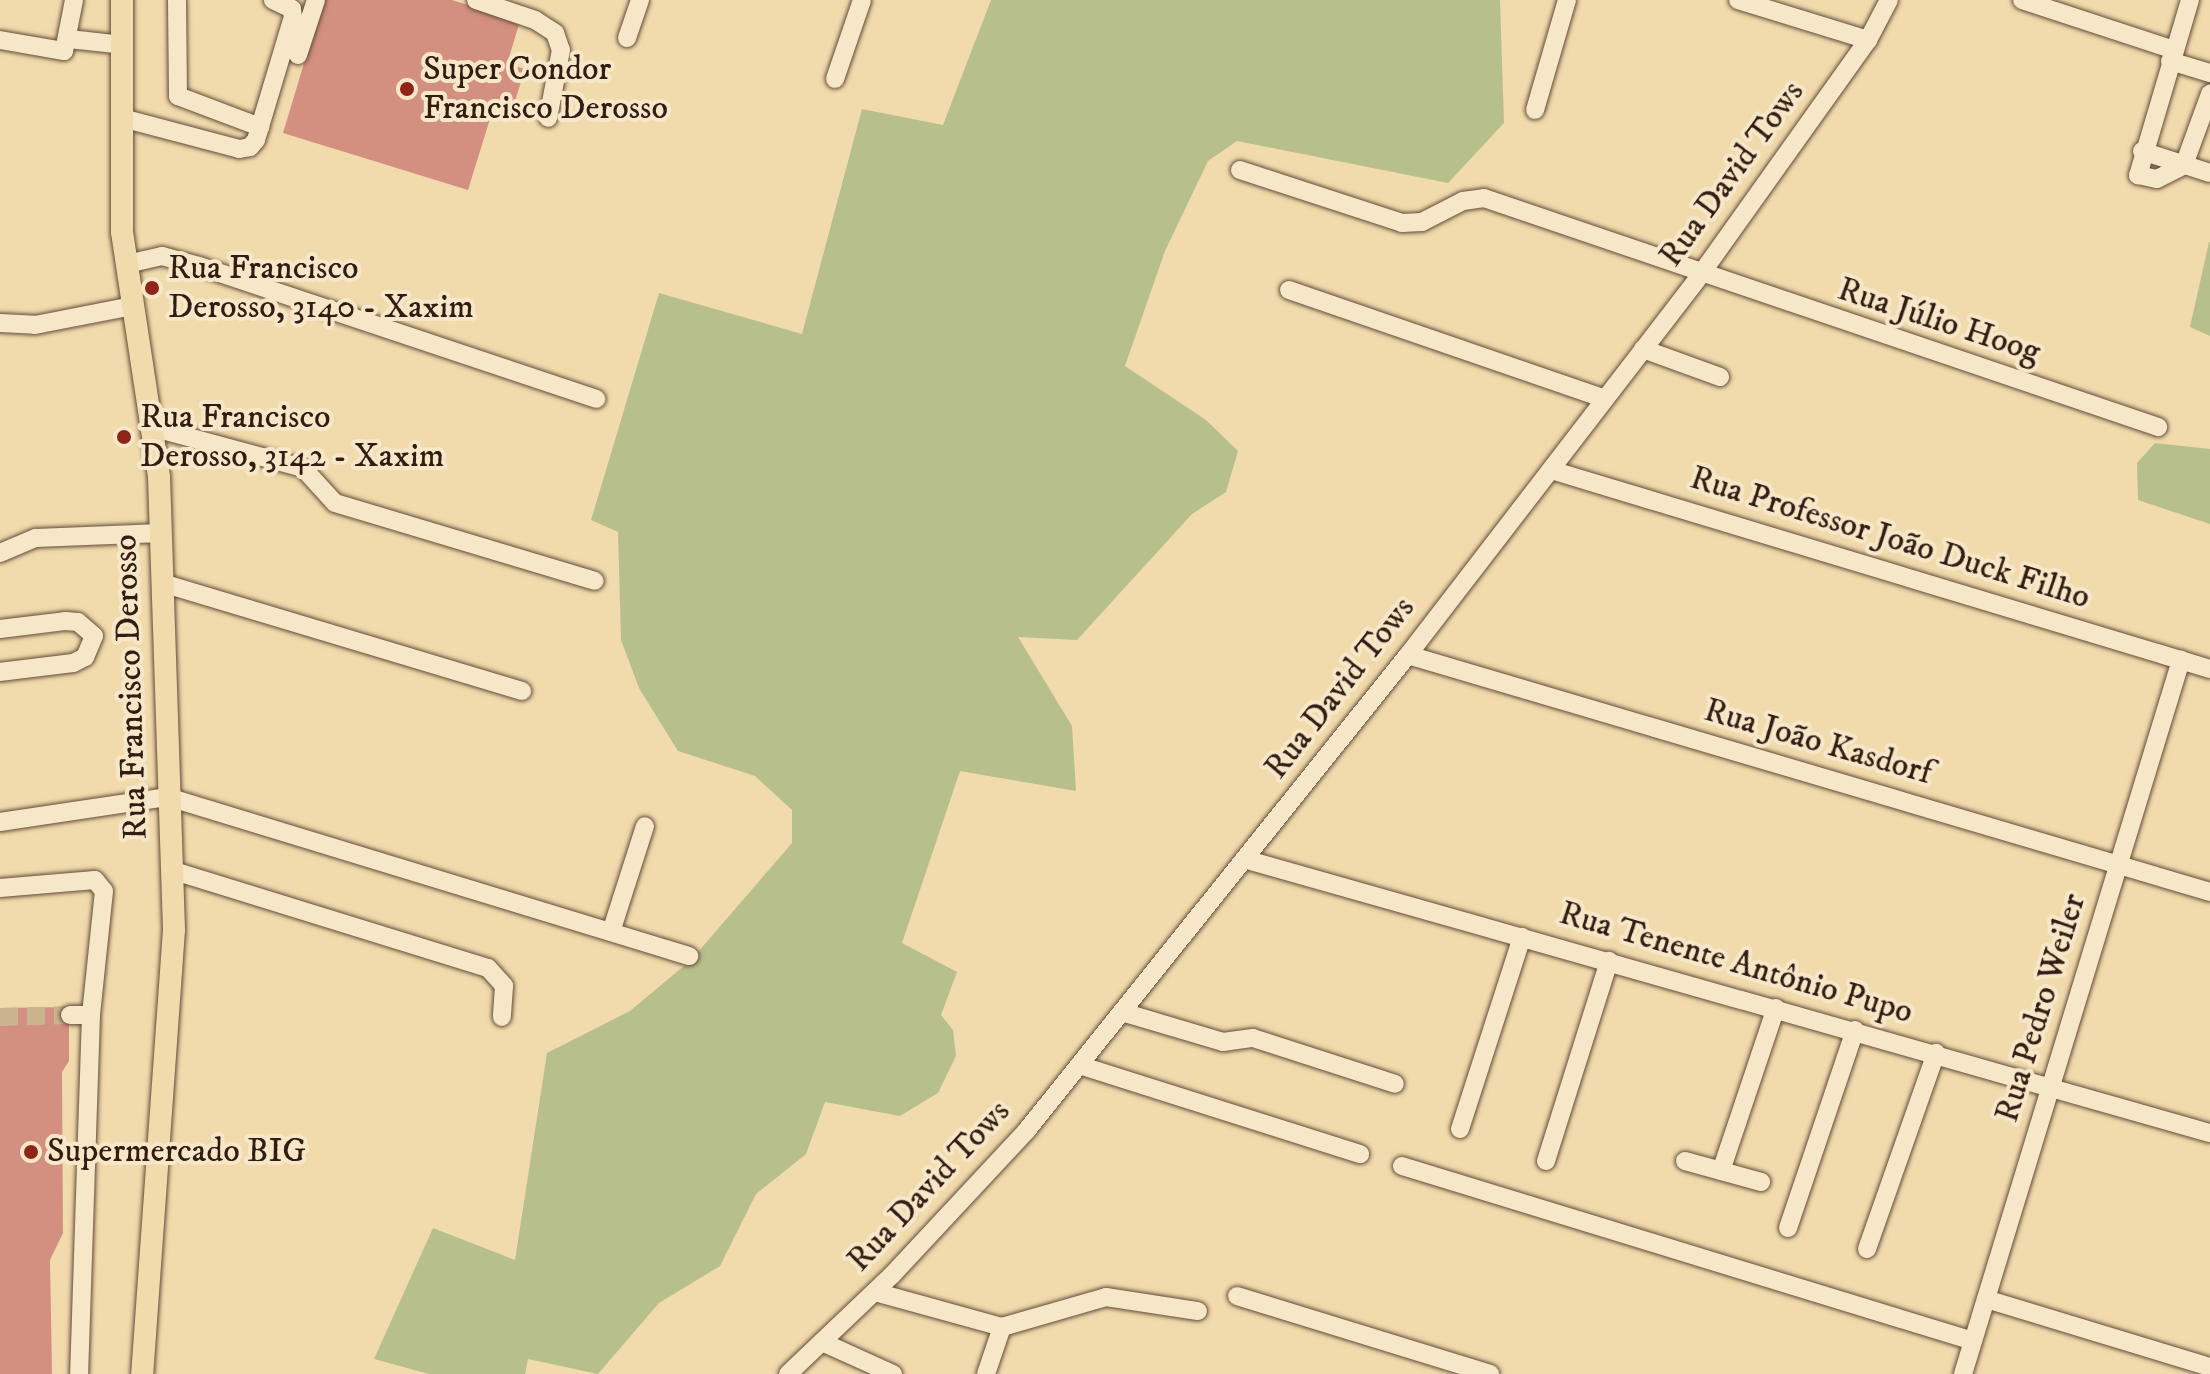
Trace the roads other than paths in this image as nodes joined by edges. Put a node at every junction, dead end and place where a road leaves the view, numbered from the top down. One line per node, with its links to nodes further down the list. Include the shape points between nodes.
1 (74, 0): 15 (street)
2 (122, 0): 18 (main road, Rua Francisco Derosso)
3 (177, 0): 27 (street, via 178,96)
4 (273, 0): 27 (street, via 292,9 293,17)
5 (316, 0): 19 (street)
6 (476, 0): 26 (street, via 535,20 555,33 561,50)
7 (640, 0): 14 (street)
8 (862, 0): 22 (street)
9 (1567, 0): 24 (street)
10 (1738, 0): 17 (street)
11 (1889, 0): 17 (street, Rua David Tows)
12 (2022, 0): 20 (street)
13 (2190, 0): 20 (street)
14 (627, 38)
15 (69, 39): 16 (street, via 60,52); 18 (street)
16 (0, 40)
17 (1868, 40): 33 (street, Rua David Tows)
18 (123, 45): 25 (main road, Rua Francisco Derosso)
19 (298, 55)
20 (2172, 55): 21 (street); 28 (street)
21 (2210, 73)
22 (835, 79)
23 (2210, 94): 29 (street)
24 (1535, 110)
25 (122, 118): 27 (street, via 239,149 256,140); 32 (main road, Rua Francisco Derosso)
26 (548, 118)
27 (260, 127)
28 (2142, 151): 29 (street); 29 (street, via 2136,171 2143,179 2163,177)
29 (2184, 165): 31 (street)
30 (1240, 170): 33 (street, Rua Júlio Hoog, via 1402,223 1422,222 1463,201 1484,198)
31 (2210, 173)
32 (127, 264): 35 (main road, Rua Francisco Derosso); 39 (street, via 162,256 187,263)
33 (1701, 274): 37 (street, Rua David Tows); 42 (street, Rua Júlio Hoog)
34 (1289, 290): 40 (street)
35 (133, 306): 36 (street, via 35,325); 41 (main road, Rua Francisco Derosso)
36 (0, 323)
37 (1643, 349): 38 (street); 40 (street, Rua David Tows)
38 (1720, 377)
39 (596, 399)
40 (1605, 399): 43 (street, Rua David Tows)
41 (151, 427): 44 (main road, Rua Francisco Derosso); 46 (street, via 303,468 335,503)
42 (2158, 427)
43 (1551, 470): 49 (street, Rua David Tows); 50 (street, Rua Professor João Duck Filho)
44 (161, 533): 45 (street, via 36,538); 47 (main road, Rua Francisco Derosso)
45 (0, 553)
46 (595, 581)
47 (162, 583): 53 (street); 54 (main road, Rua Francisco Derosso)
48 (0, 629): 52 (street, via 65,621 86,627 94,636 85,657 73,663)
49 (1408, 655): 57 (street, Rua David Tows); 58 (street, Rua João Kasdorf)
50 (2181, 660): 51 (street, Rua Professor João Duck Filho); 58 (street, Rua Pedro Weiler)
51 (2210, 669)
52 (0, 672)
53 (522, 691)
54 (168, 797): 55 (street); 59 (main road, Rua Francisco Derosso); 62 (street)
55 (0, 822)
56 (645, 826): 62 (street)
57 (1244, 859): 63 (street, Rua Tenente Antônio Pupo); 67 (street, Rua David Tows)
58 (2119, 863): 61 (street, Rua João Kasdorf); 75 (street, Rua Pedro Weiler)
59 (171, 870): 70 (street, via 488,968 504,986); 95 (main road, Rua Francisco Derosso, via 174,930)
60 (0, 888): 69 (street, via 95,880 102,887)
61 (2210, 892)
62 (611, 932): 64 (street)
63 (1522, 937): 65 (street, Rua Tenente Antônio Pupo); 76 (street)
64 (689, 956)
65 (1609, 961): 66 (street, Rua Tenente Antônio Pupo); 79 (street)
66 (1776, 1008): 71 (street, Rua Tenente Antônio Pupo); 82 (street)
67 (1122, 1012): 73 (street, Rua David Tows); 74 (street, via 1223,1042 1253,1038)
68 (70, 1015): 69 (street)
69 (91, 1015): 94 (street)
70 (502, 1017)
71 (1855, 1030): 72 (street, Rua Tenente Antônio Pupo); 84 (street)
72 (1936, 1053): 75 (street, Rua Tenente Antônio Pupo); 85 (street)
73 (1079, 1065): 78 (street); 86 (street, Rua David Tows, via 1027,1130)
74 (1395, 1084)
75 (2051, 1085): 77 (street, Rua Tenente Antônio Pupo); 88 (street, Rua Pedro Weiler)
76 (1460, 1129)
77 (2210, 1133)
78 (1360, 1154)
79 (1546, 1161)
80 (1685, 1161): 82 (street)
81 (1402, 1166): 91 (street)
82 (1721, 1171): 83 (street)
83 (1761, 1182)
84 (1788, 1228)
85 (1867, 1249)
86 (875, 1292): 90 (street); 92 (street, Rua David Tows)
87 (1237, 1296): 99 (street)
88 (1986, 1299): 91 (street, Rua Pedro Weiler); 93 (street)
89 (1198, 1311): 90 (street, via 1106,1297)
90 (1002, 1327): 98 (street)
91 (1973, 1341): 100 (street, Rua Pedro Weiler)
92 (822, 1342): 96 (street, Rua David Tows); 97 (street)
93 (2210, 1367)
94 (79, 1374)
95 (142, 1374)
96 (788, 1374)
97 (893, 1374)
98 (986, 1374)
99 (1490, 1374)
100 (1963, 1374)

